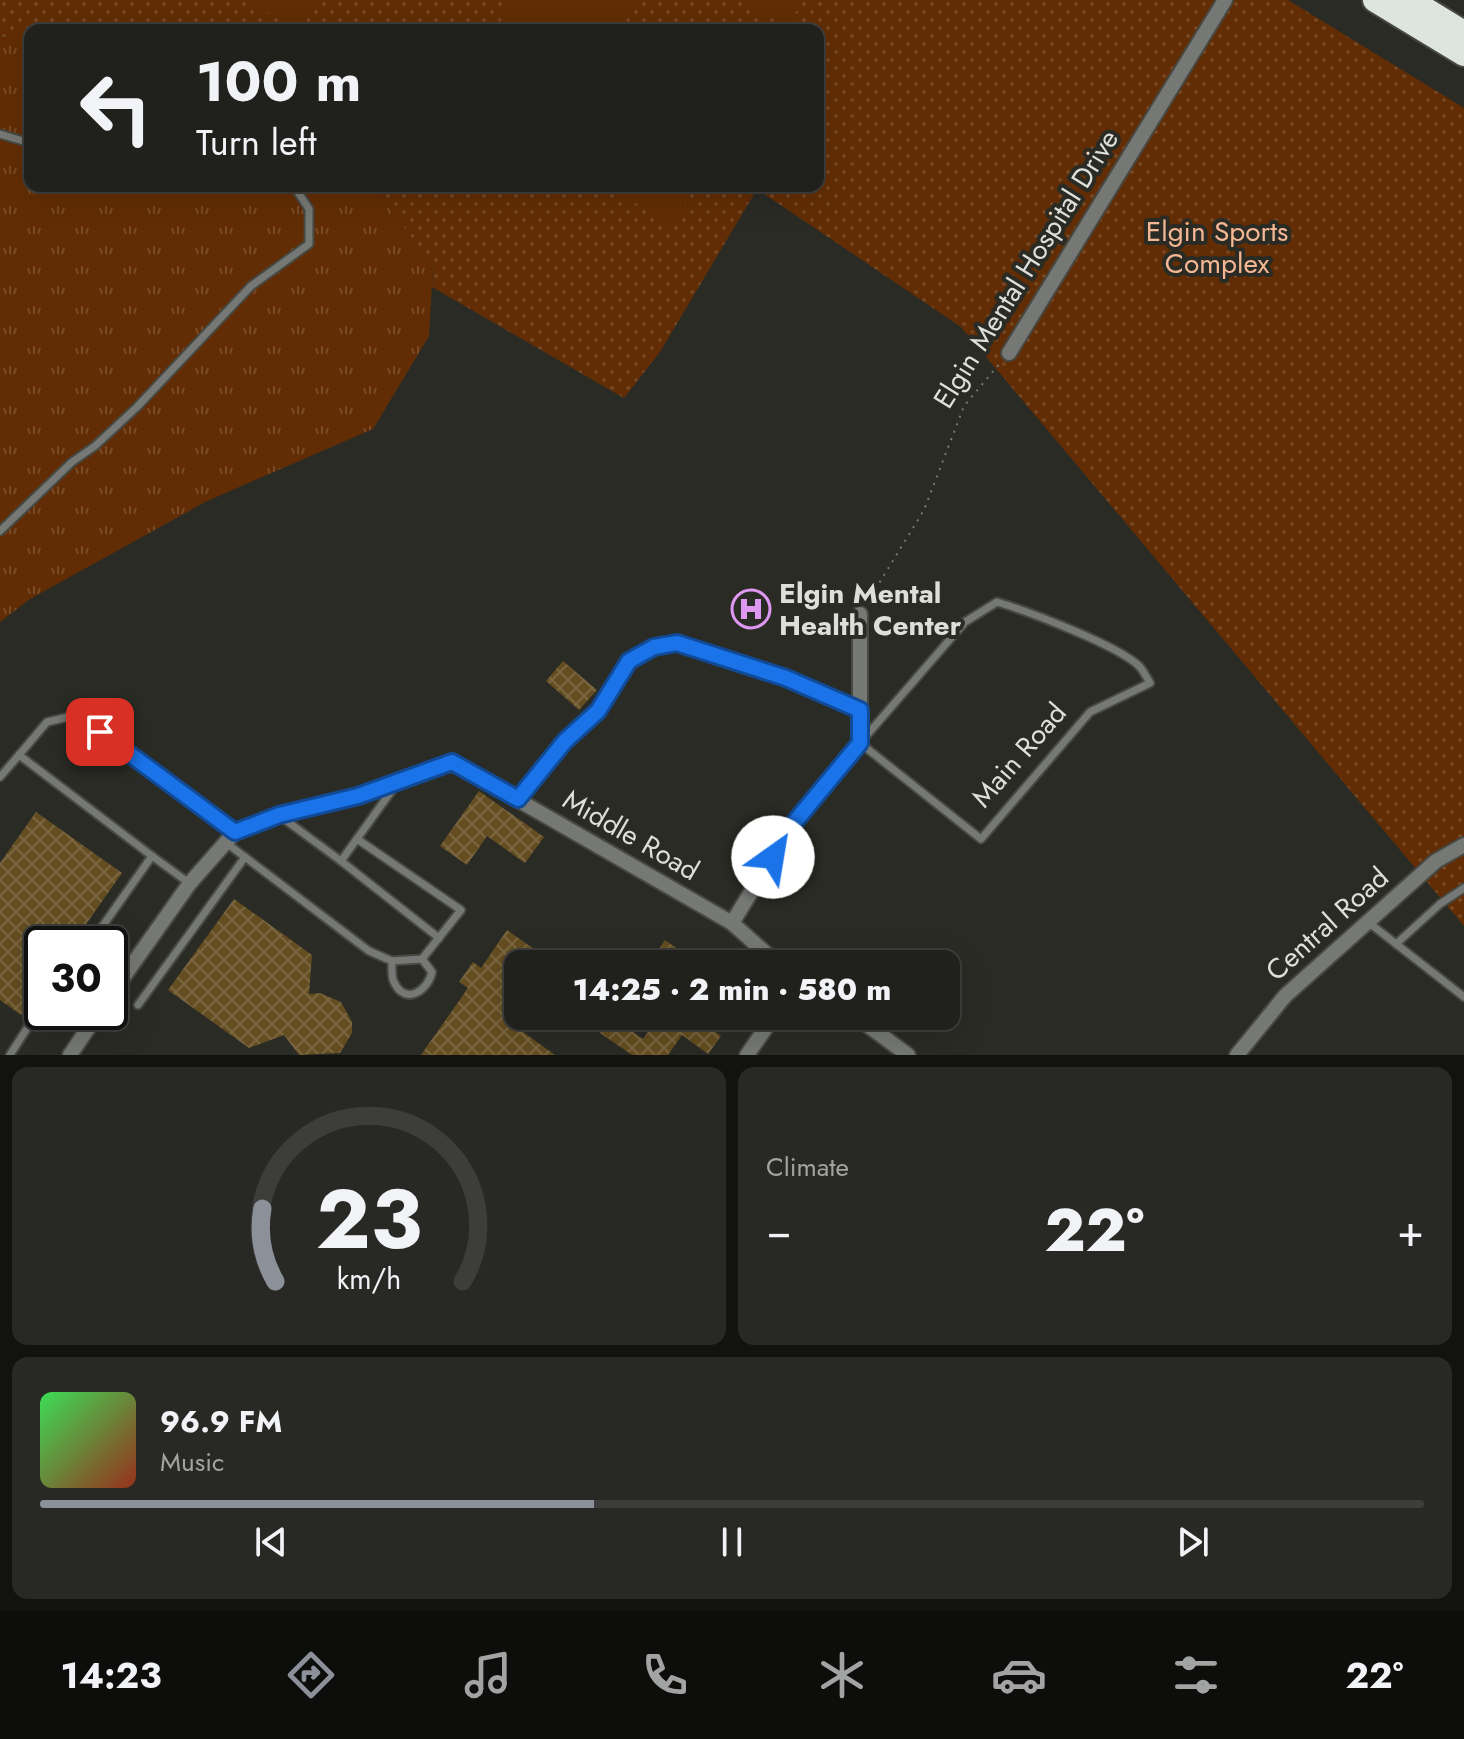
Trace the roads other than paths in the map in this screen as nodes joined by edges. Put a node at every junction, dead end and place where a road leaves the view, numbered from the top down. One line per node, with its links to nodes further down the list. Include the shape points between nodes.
1 (1225, 0): 9 (street, Elgin Mental Hospital Drive)
2 (1375, 0): 5 (highway)
3 (1410, 0): 4 (highway)
4 (1464, 33)
5 (1464, 54)
6 (0, 134): 7 (lane)
7 (24, 141)
8 (298, 192): 10 (lane, via 309,209 309,244 251,286 137,407)
9 (1009, 353)
10 (0, 531)
11 (860, 614): 12 (street)
12 (860, 710): 13 (street); 17 (lane, via 786,678 677,643 654,647 629,661 598,711 565,741)
13 (860, 743): 13 (lane, Main Road, via 981,839 1090,712 1150,683 1139,666 1110,650 997,602 965,622); 28 (street, via 793,824)
14 (19, 755): 15 (lane); 19 (lane, via 47,722 77,715); 22 (lane)
15 (0, 777)
16 (399, 781): 17 (street, Middle Road, via 452,762); 18 (street, Middle Road); 20 (lane)
17 (518, 799): 28 (street, Middle Road)
18 (279, 815): 19 (street, Middle Road); 24 (lane)
19 (230, 837): 23 (lane); 25 (street, Middle Road)
20 (357, 839): 24 (lane); 30 (lane, via 461,910)
21 (1464, 845): 27 (street, Central Road, via 1436,861)
22 (152, 856): 25 (lane); 29 (lane)
23 (245, 857): 34 (lane, via 369,951); 37 (lane)
24 (341, 861): 30 (lane)
25 (190, 883): 35 (street, Middle Road)
26 (1464, 888): 31 (lane)
27 (1368, 922): 31 (lane); 46 (street, Central Road, via 1285,996)
28 (732, 923): 32 (street, Middle Road)
29 (103, 926)
30 (439, 938): 33 (lane)
31 (1396, 944): 36 (lane)
32 (762, 950)
33 (422, 959): 34 (lane); 34 (lane, via 432,972 429,984 413,994 393,981)
34 (392, 961)
35 (128, 971)
36 (1464, 997)
37 (138, 1005)
38 (26, 1030): 42 (lane)
39 (87, 1030): 43 (street)
40 (764, 1030): 44 (street)
41 (874, 1030): 45 (street)
42 (10, 1055)
43 (70, 1055)
44 (747, 1055)
45 (908, 1055)
46 (1237, 1055)

